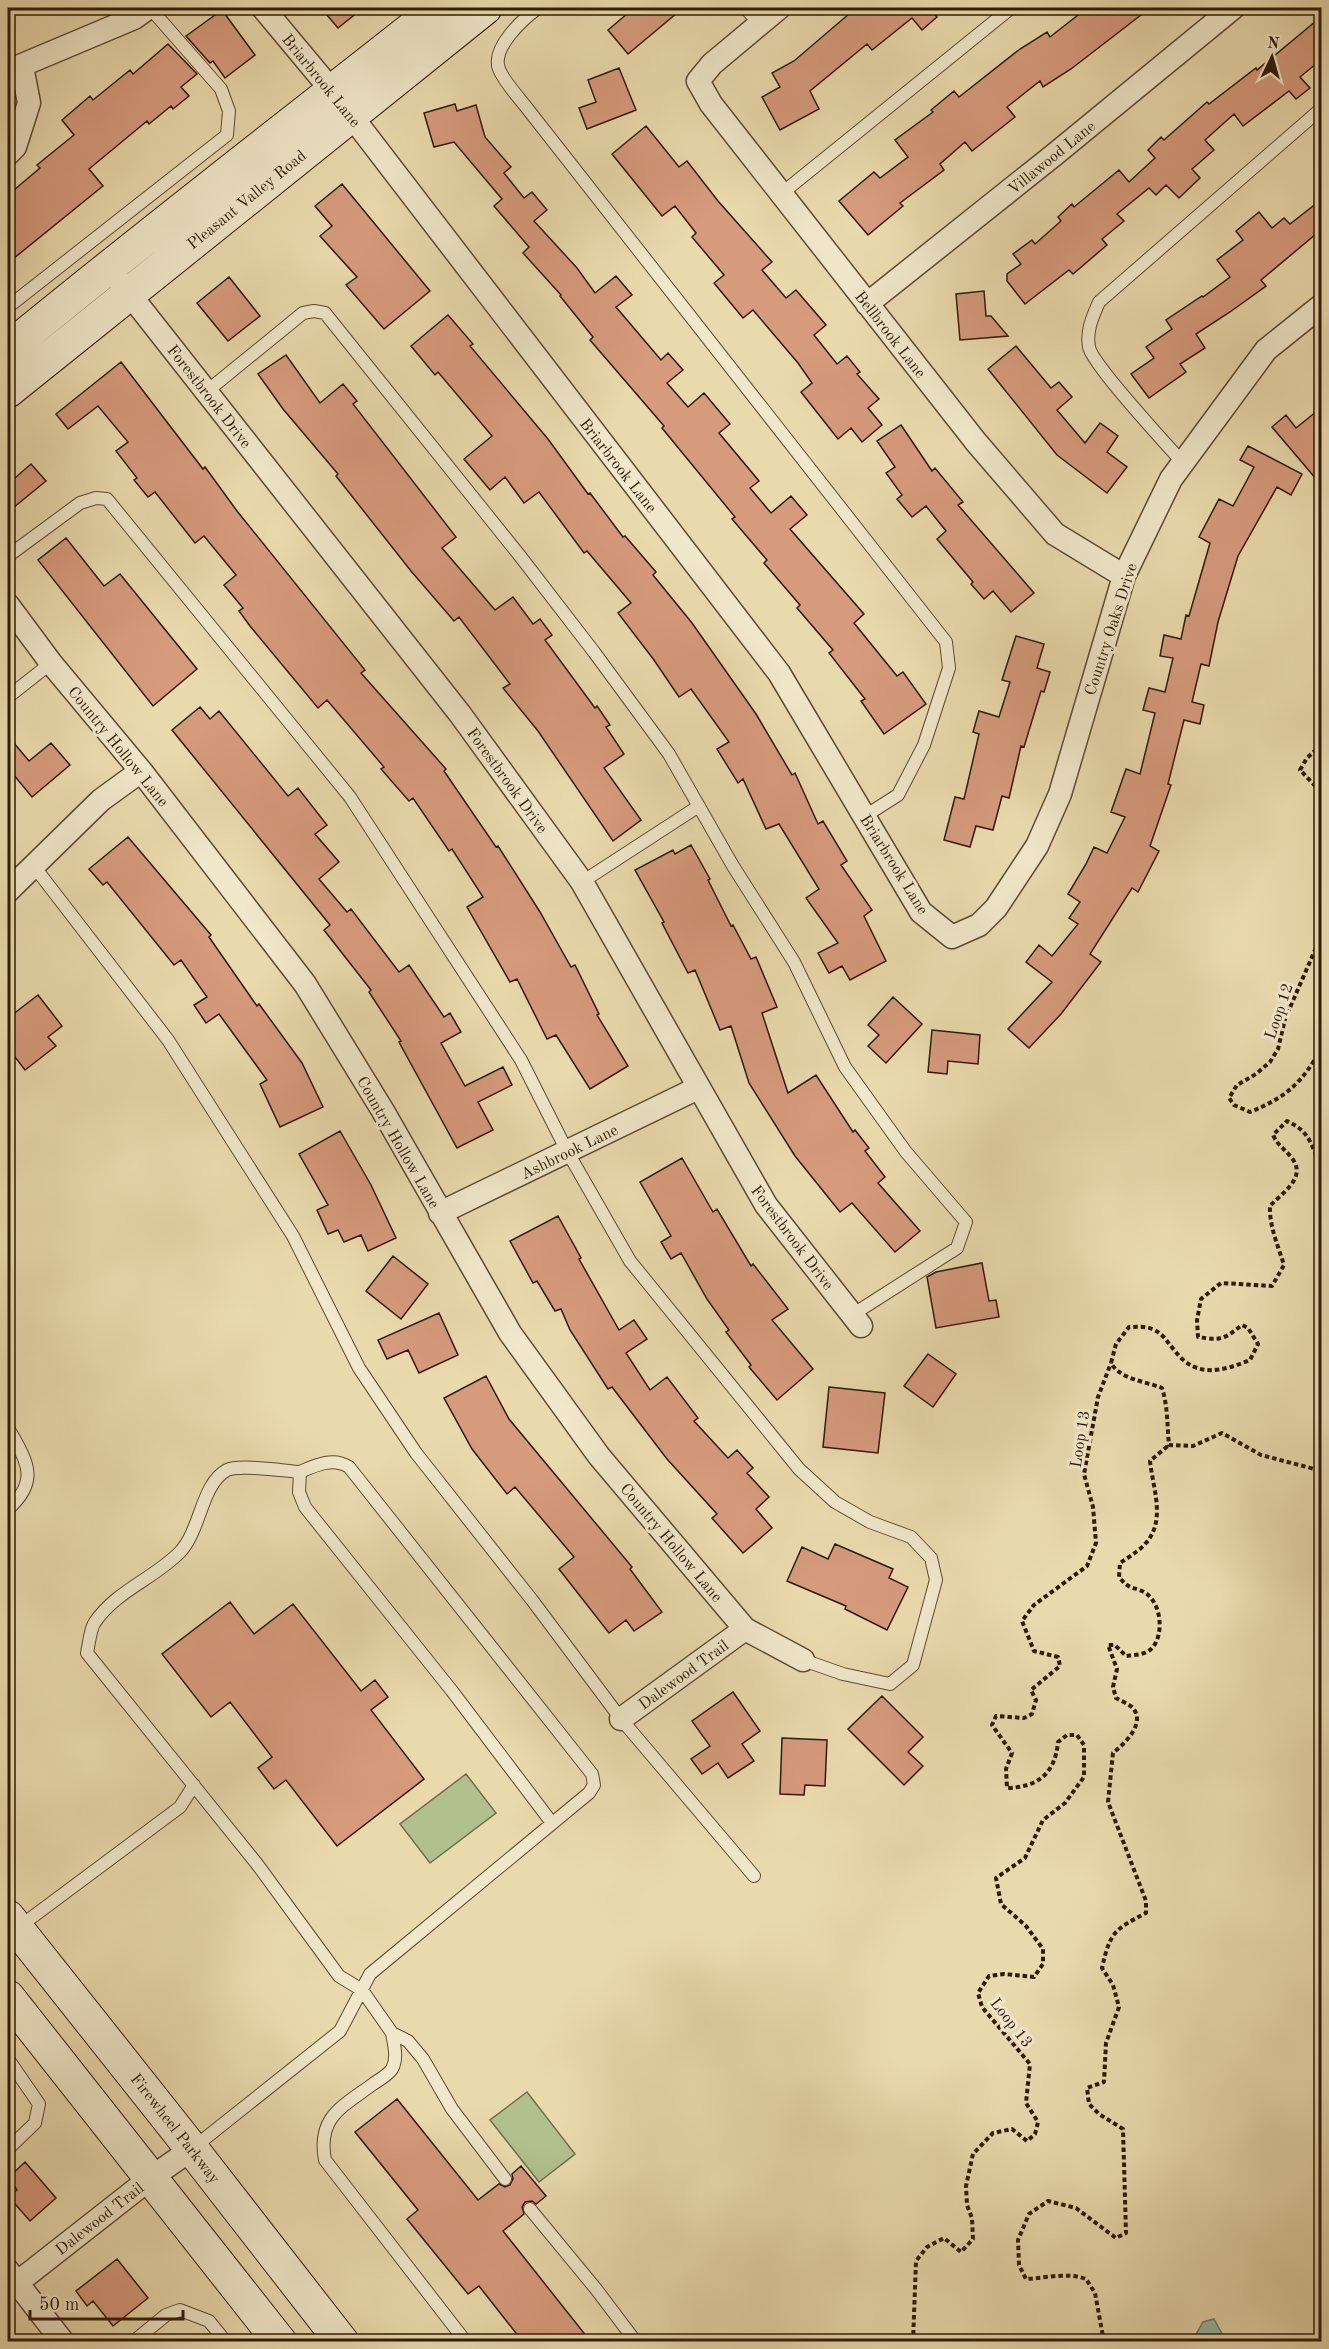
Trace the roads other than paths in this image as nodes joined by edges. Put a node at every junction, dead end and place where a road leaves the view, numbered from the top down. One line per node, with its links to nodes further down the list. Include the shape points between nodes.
1 (149, 8): 10 (street); 19 (lane, via 221,89 229,111 227,135)
2 (263, 8): 11 (street, Briarbrook Lane)
3 (438, 8): 11 (main road, Pleasant Valley Road)
4 (485, 8): 11 (main road, Pleasant Valley Road)
5 (538, 8): 31 (lane, via 520,22 499,51 498,68 946,642 949,668 924,744 898,795)
6 (779, 8): 9 (street)
7 (1011, 8): 14 (lane)
8 (1233, 8): 17 (street, Villawood Lane)
9 (752, 16): 14 (street, Bellbrook Lane, via 698,81 711,104)
10 (15, 68): 13 (street, via 29,103 15,147)
11 (342, 104): 15 (main road, Pleasant Valley Road); 16 (main road, Pleasant Valley Road); 31 (street, Briarbrook Lane, via 779,673)
12 (1322, 108): 23 (lane, via 1099,302 1089,325 1089,349)
13 (8, 154)
14 (781, 194): 17 (street, Bellbrook Lane)
15 (107, 267): 16 (street, Forestbrook Drive); 20 (main road, Pleasant Valley Road)
16 (129, 294): 21 (main road, Pleasant Valley Road); 22 (street, Forestbrook Drive)
17 (867, 304): 25 (street, Bellbrook Lane, via 1055,534)
18 (1322, 305): 23 (street, Country Oaks Drive, via 1266,350)
19 (8, 307)
20 (8, 349)
21 (8, 391)
22 (206, 392): 30 (lane, via 303,314 325,313 594,652 669,754); 33 (street, Forestbrook Drive, via 460,714)
23 (1183, 463): 25 (street, Country Oaks Drive, via 1171,479)
24 (8, 556): 37 (lane, via 80,503 107,498 350,797 520,1060)
25 (1124, 576): 35 (street, Country Oaks Drive, via 1060,794 1037,846 996,908 979,925)
26 (8, 605): 27 (street, Country Hollow Lane)
27 (51, 663): 28 (lane); 29 (street, Country Hollow Lane)
28 (8, 697)
29 (141, 771): 32 (street, via 101,800); 38 (street, Country Hollow Lane, via 305,984)
30 (699, 806): 33 (lane); 39 (lane, via 794,962 845,1067 906,1152 966,1222 957,1248)
31 (865, 816): 35 (street, Briarbrook Lane, via 921,912)
32 (33, 865): 34 (street); 45 (lane, via 168,1040 293,1236 359,1368 416,1453)
33 (582, 882): 36 (street, Forestbrook Drive)
34 (8, 891)
35 (952, 937)
36 (698, 1088): 37 (street, Ashbrook Lane); 39 (street, Forestbrook Drive, via 766,1205)
37 (567, 1151): 38 (street, Ashbrook Lane); 44 (lane, via 630,1261 799,1469 835,1502 870,1522 911,1538 931,1558 936,1580 913,1665 890,1684)
38 (440, 1213): 43 (street, Country Hollow Lane, via 510,1333 599,1456)
39 (856, 1320)
40 (8, 1428): 42 (lane, via 27,1461 28,1480 19,1499)
41 (300, 1472): 46 (lane, via 229,1468 215,1479 193,1532 180,1551 118,1598 94,1623 87,1653); 47 (lane, via 299,1492 305,1507); 47 (lane, via 324,1463 349,1467 592,1774 594,1785 589,1793)
42 (8, 1509)
43 (745, 1629): 44 (street, Country Hollow Lane); 45 (street, Dalewood Trail)
44 (803, 1660)
45 (621, 1719): 48 (lane)
46 (194, 1785): 49 (lane, via 180,1807); 50 (lane, via 339,1976)
47 (552, 1823): 50 (lane, via 370,1974)
48 (754, 1875)
49 (12, 1923): 55 (main road, Firewheel Parkway)
50 (362, 1990): 52 (lane); 55 (lane, via 340,2031)
51 (8, 1997): 56 (main road)
52 (392, 2033): 57 (lane, via 408,2041 423,2059 452,2109); 65 (lane, via 396,2057 391,2071 338,2110 325,2126 325,2160)
53 (8, 2059): 54 (lane, via 39,2103 35,2123)
54 (8, 2149)
55 (192, 2149): 56 (street, Dalewood Trail); 64 (main road, Firewheel Parkway)
56 (152, 2177): 59 (street, Dalewood Trail); 63 (main road)
57 (506, 2179)
58 (530, 2209): 66 (lane)
59 (11, 2281): 60 (street)
60 (63, 2342)
61 (133, 2342): 62 (lane, via 166,2315 180,2310 209,2321)
62 (226, 2342)
63 (280, 2342)
64 (342, 2342)
65 (466, 2342)
66 (636, 2342)

